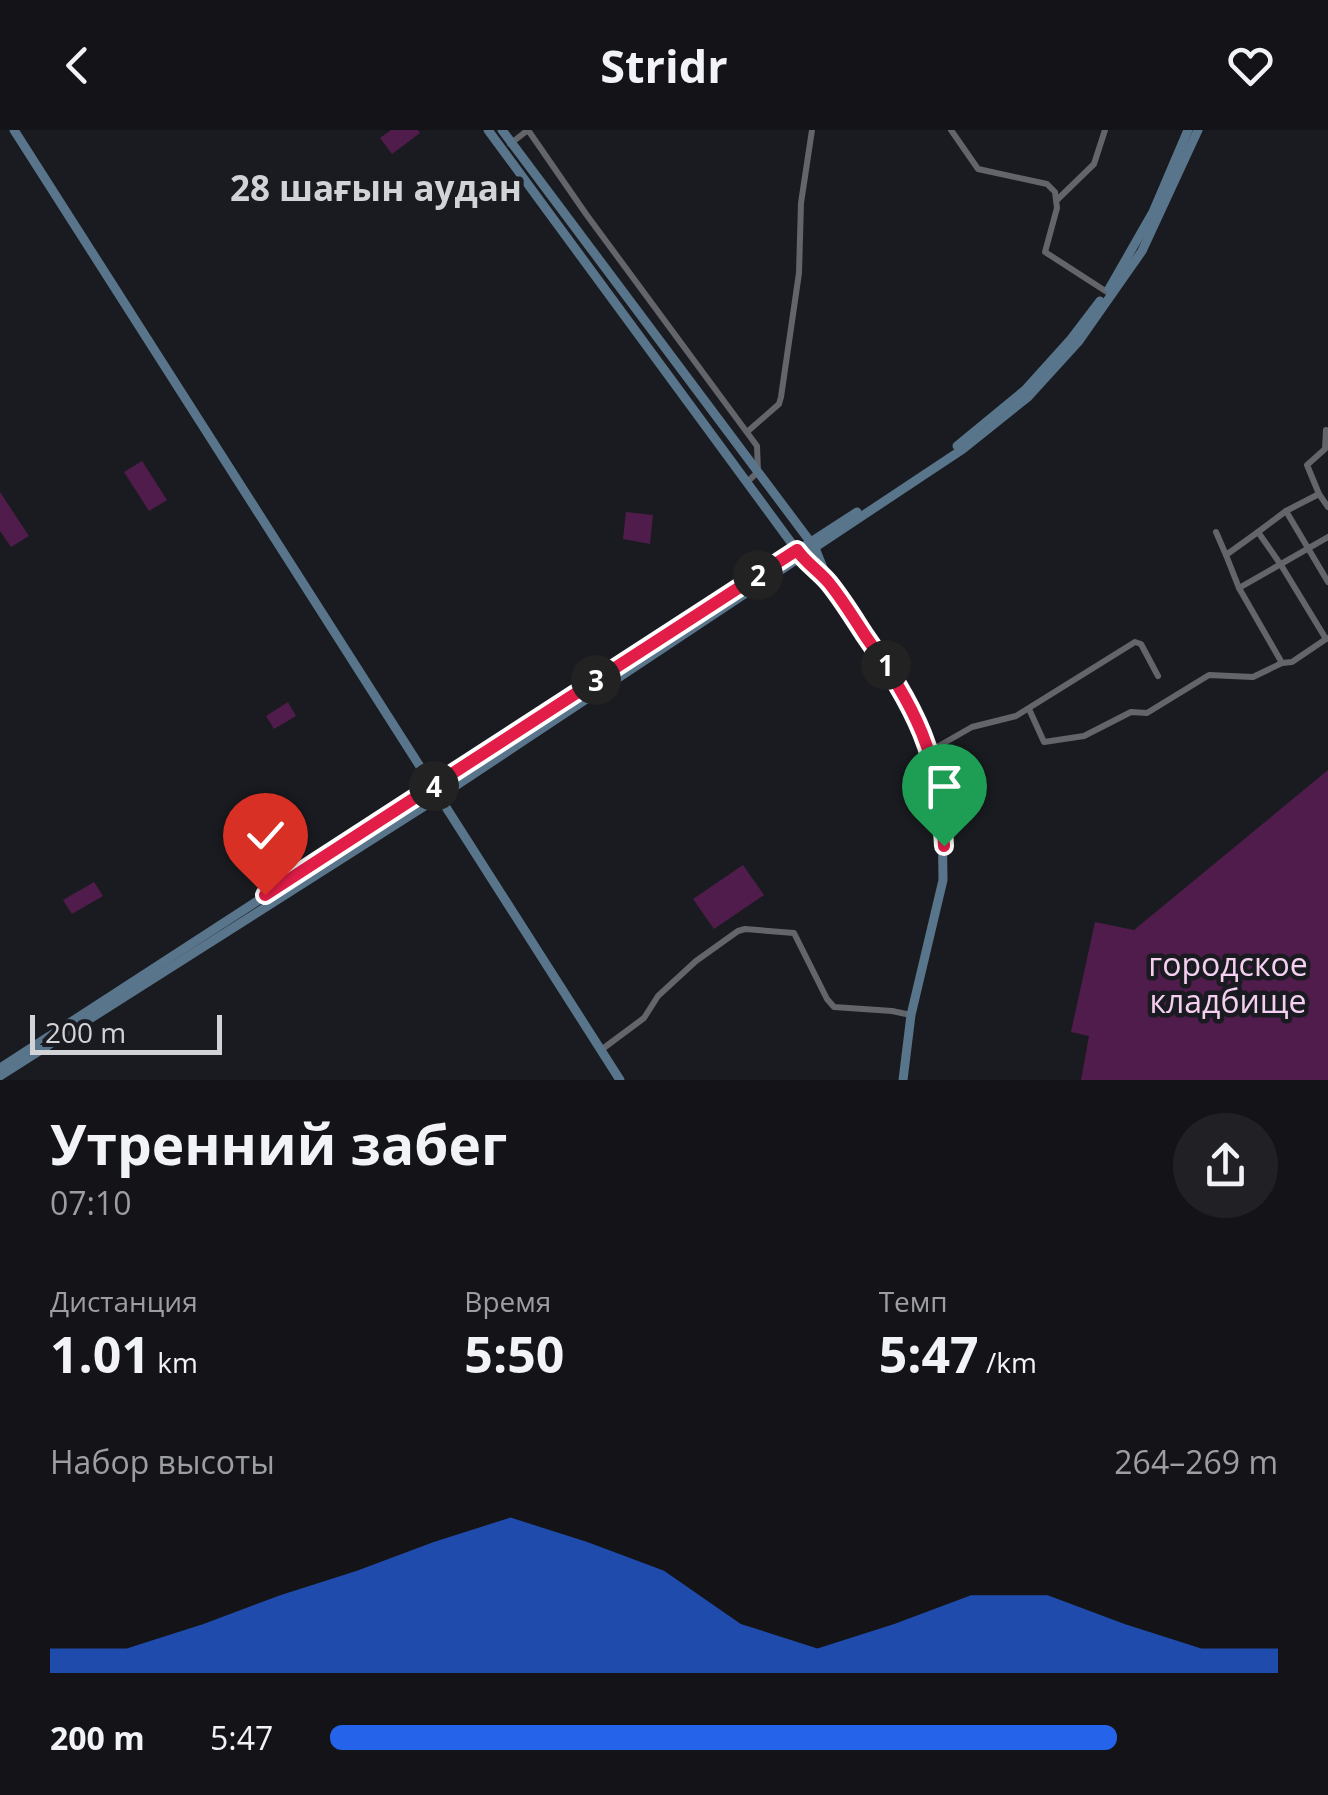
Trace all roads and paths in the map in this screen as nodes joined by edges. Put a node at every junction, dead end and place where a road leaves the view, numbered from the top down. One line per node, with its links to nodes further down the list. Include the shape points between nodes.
1 (14, 130): 36 (main road)
2 (488, 130): 10 (main road)
3 (502, 130): 10 (main road)
4 (528, 130): 10 (street); 14 (street)
5 (812, 130): 14 (street, via 781,397)
6 (951, 130): 11 (street, via 978,168 1047,184)
7 (1105, 130): 11 (street, via 1094,164)
8 (1188, 130): 12 (main road)
9 (1198, 130): 12 (main road, via 1142,251)
10 (507, 146): 15 (main road); 16 (main road)
11 (1058, 199): 12 (street, via 1045,252)
12 (1110, 293): 23 (main road, via 1024,390 933,465)
13 (1326, 430): 17 (street, via 1325,449 1306,465)
14 (747, 432): 15 (street, via 757,446)
15 (758, 472): 16 (street); 23 (main road)
16 (746, 483): 25 (main road)
17 (1319, 494): 18 (street); 19 (street)
18 (1328, 507)
19 (1286, 511): 21 (street); 24 (street)
20 (1216, 532): 26 (street)
21 (1258, 532): 26 (street); 27 (street)
22 (1328, 537): 24 (street)
23 (813, 545): 25 (main road); 28 (main road)
24 (1307, 548): 27 (street); 29 (street)
25 (799, 553): 28 (main road); 36 (main road); 37 (main road)
26 (1226, 555): 30 (street)
27 (1282, 565): 30 (street); 31 (street)
28 (828, 580): 35 (main road, via 899,685)
29 (1328, 582)
30 (1239, 588): 32 (street)
31 (1327, 638): 32 (street)
32 (1282, 662): 34 (street, via 1249,678 1209,676 1147,713 1131,712 1084,736 1044,742)
33 (1158, 676): 34 (street, via 1134,642)
34 (1028, 709): 35 (street, via 972,727)
35 (930, 751): 38 (main road, via 942,804 943,880)
36 (432, 786): 37 (main road); 40 (main road)
37 (439, 797): 39 (main road); 41 (main road)
38 (911, 1015): 39 (street, via 834,1007 794,933 738,931); 43 (main road)
39 (601, 1050): 42 (main road)
40 (0, 1068)
41 (0, 1076)
42 (620, 1080)
43 (903, 1080)

